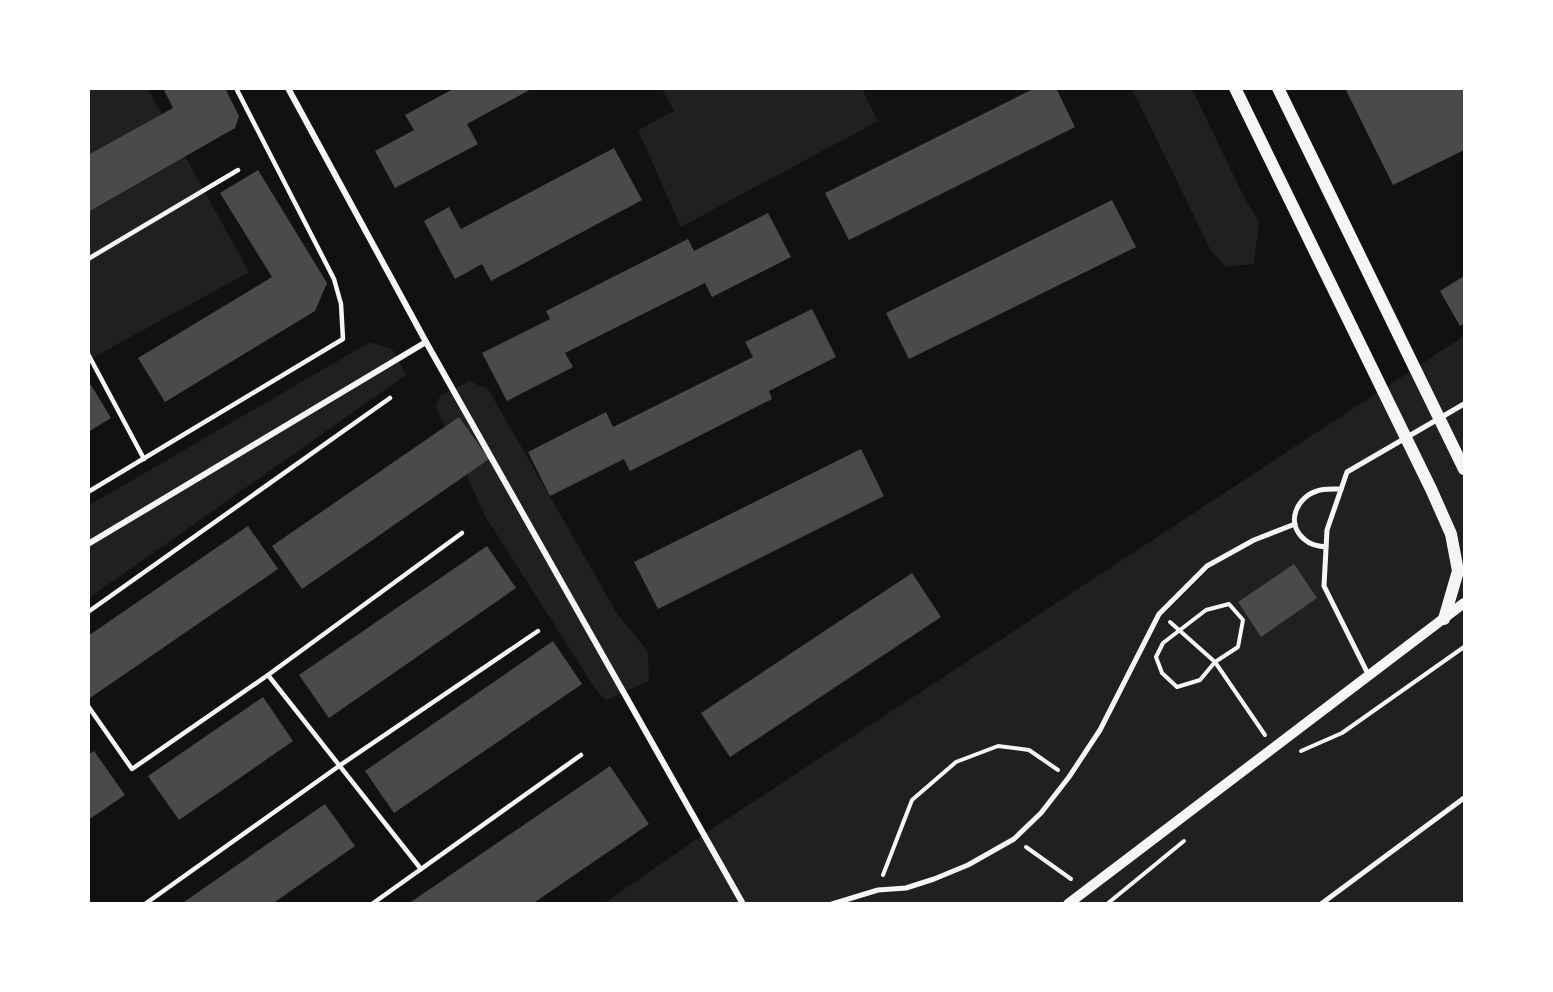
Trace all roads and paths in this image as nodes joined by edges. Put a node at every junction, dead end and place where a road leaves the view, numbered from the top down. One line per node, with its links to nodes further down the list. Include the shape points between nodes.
1 (236, 88): 13 (lane, via 334,279 341,304 343,339)
2 (288, 88): 7 (street)
3 (1235, 88): 12 (main road)
4 (1278, 88): 11 (main road)
5 (238, 170): 6 (lane)
6 (88, 259)
7 (426, 342): 19 (street); 45 (street)
8 (88, 354): 13 (lane)
9 (390, 398): 22 (lane)
10 (1464, 404): 11 (street)
11 (1439, 419): 12 (street); 14 (main road)
12 (1406, 439): 15 (street, via 1347,472); 24 (main road, via 1450,534 1458,571)
13 (144, 459): 16 (lane)
14 (1464, 469)
15 (1341, 489): 17 (street, via 1320,489 1306,496 1296,506); 20 (street, via 1327,530)
16 (88, 492)
17 (1294, 524): 20 (street, via 1302,539); 23 (street, via 1207,566)
18 (462, 533): 29 (lane)
19 (88, 544)
20 (1326, 547): 30 (street, via 1324,586)
21 (1464, 603): 24 (street)
22 (88, 612)
23 (1160, 614): 25 (path); 36 (street, via 1100,730)
24 (1444, 619): 30 (street)
25 (1181, 630): 28 (path); 28 (path, via 1163,643 1156,657 1162,673 1177,687 1200,680); 28 (path, via 1206,610 1229,604 1243,620 1238,647)
26 (538, 631): 35 (lane)
27 (1464, 649): 33 (path, via 1342,733)
28 (1215, 662): 32 (path)
29 (268, 675): 31 (lane, via 132,769); 35 (lane)
30 (1369, 676): 32 (street)
31 (88, 706)
32 (1274, 748): 42 (street)
33 (1295, 754)
34 (581, 755): 40 (lane)
35 (339, 766): 40 (lane); 43 (lane)
36 (1069, 777): 38 (street, via 1041,813); 41 (path, via 1029,750 998,746 956,762 912,800)
37 (1464, 798): 49 (street)
38 (1014, 838): 41 (street, via 968,865 934,879 906,888); 42 (path)
39 (1186, 840): 48 (path)
40 (421, 869): 44 (lane)
41 (878, 890): 46 (street)
42 (1087, 890): 47 (street)
43 (146, 903)
44 (372, 903)
45 (743, 903)
46 (832, 903)
47 (1068, 903)
48 (1107, 903)
49 (1321, 903)

